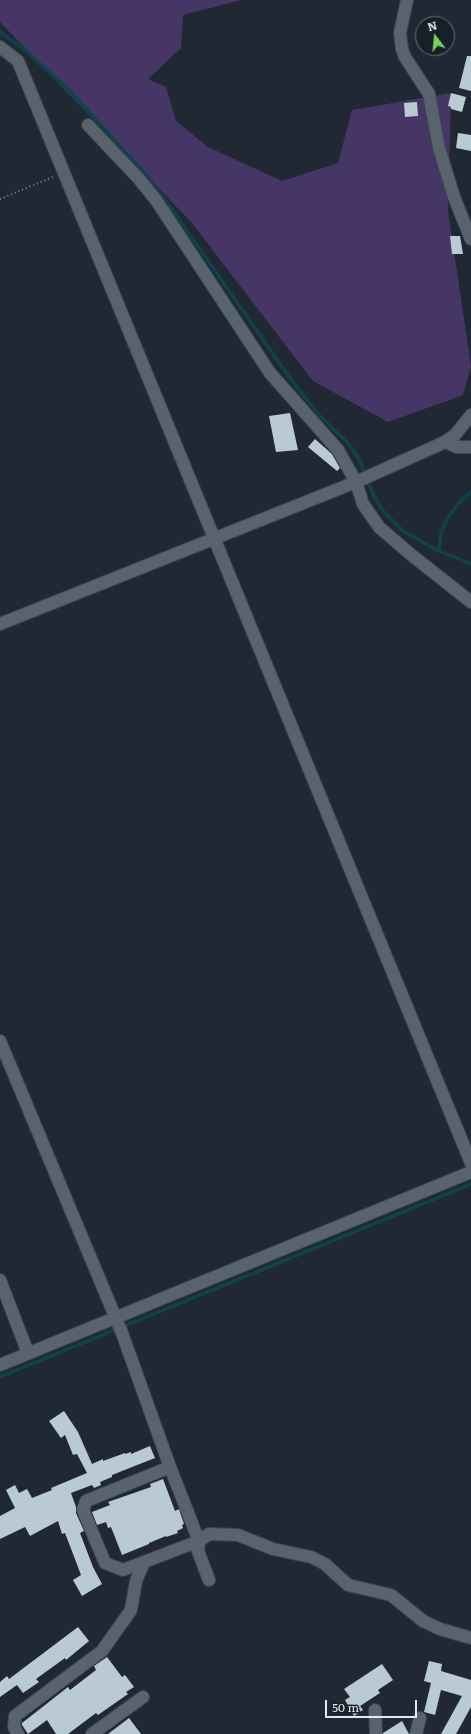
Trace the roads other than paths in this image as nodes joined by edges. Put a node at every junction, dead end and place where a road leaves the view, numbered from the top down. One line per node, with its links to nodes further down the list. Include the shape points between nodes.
1 (407, 0): 4 (street, via 400,33 402,49 428,94 439,148 454,197)
2 (0, 47): 9 (street, via 18,61)
3 (88, 125): 8 (street, via 156,200 260,359)
4 (471, 239)
5 (471, 415): 6 (street, via 455,435)
6 (445, 442): 7 (street, via 457,448); 8 (street)
7 (471, 447)
8 (363, 478): 9 (street); 10 (street, via 363,504 379,527)
9 (215, 538): 11 (street); 13 (street)
10 (471, 602)
11 (0, 624)
12 (0, 1041): 16 (street)
13 (471, 1163)
14 (471, 1172): 16 (street)
15 (0, 1280): 17 (street)
16 (118, 1325): 17 (street); 19 (street)
17 (28, 1353): 18 (street)
18 (0, 1365)
19 (170, 1467): 20 (street); 21 (street, via 86,1501 83,1510 105,1563 123,1570)
20 (199, 1540): 21 (street); 22 (street, via 198,1551); 23 (street, via 209,1534 230,1534 273,1549 312,1557 326,1564 348,1585 391,1595 423,1621)
21 (144, 1562): 27 (street, via 136,1581 131,1610 102,1651 15,1716 14,1727)
22 (209, 1580)
23 (471, 1638)
24 (143, 1697): 28 (street)
25 (375, 1710): 29 (street)
26 (420, 1718): 30 (street)
27 (18, 1734)
28 (92, 1734)
29 (376, 1734)
30 (416, 1734)

